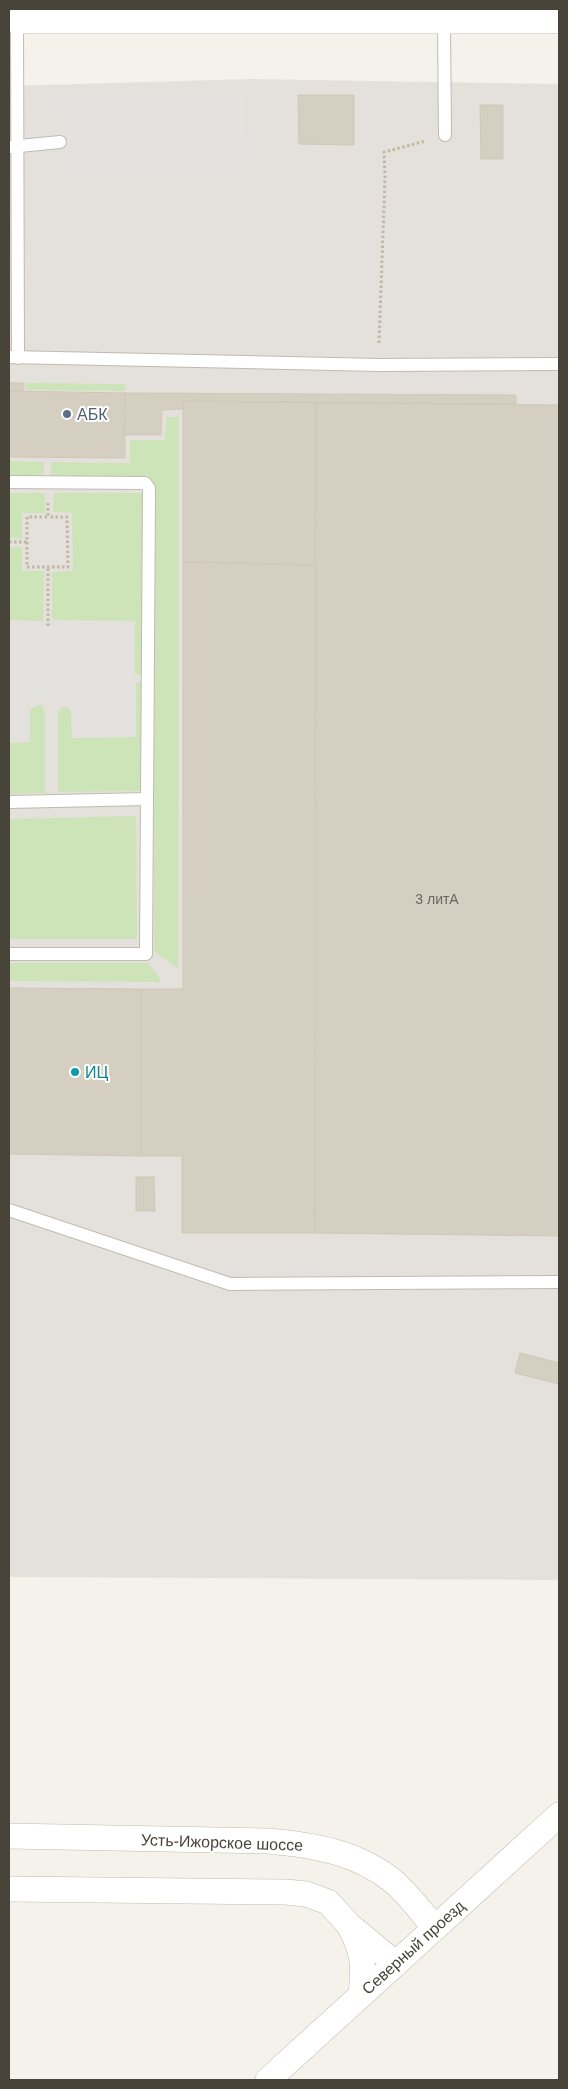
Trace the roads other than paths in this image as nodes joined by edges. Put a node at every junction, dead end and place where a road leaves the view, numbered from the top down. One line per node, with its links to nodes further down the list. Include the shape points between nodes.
1 (17, 21): 3 (street); 6 (lane)
2 (559, 21): 3 (street)
3 (444, 22): 4 (lane)
4 (445, 135)
5 (60, 142): 6 (lane)
6 (13, 147): 7 (lane)
7 (14, 357): 8 (lane, via 378,365)
8 (559, 364)
9 (9, 482): 10 (lane, via 145,484 149,488)
10 (147, 799): 11 (lane); 12 (lane, via 146,954)
11 (9, 802)
12 (9, 954)
13 (9, 1210): 14 (lane, via 230,1284)
14 (559, 1282)
15 (559, 1815): 19 (street, Северный проезд)
16 (9, 1836): 19 (street, Усть-Ижорское шоссе, via 308,1844 372,1866 395,1883)
17 (9, 1889): 18 (street, via 306,1894 328,1902)
18 (349, 1925): 20 (street); 21 (street, via 360,1946 364,1966)
19 (435, 1928): 20 (street, Северный проезд)
20 (396, 1964): 21 (street, Северный проезд)
21 (361, 1995): 22 (street, Северный проезд)
22 (268, 2080)

